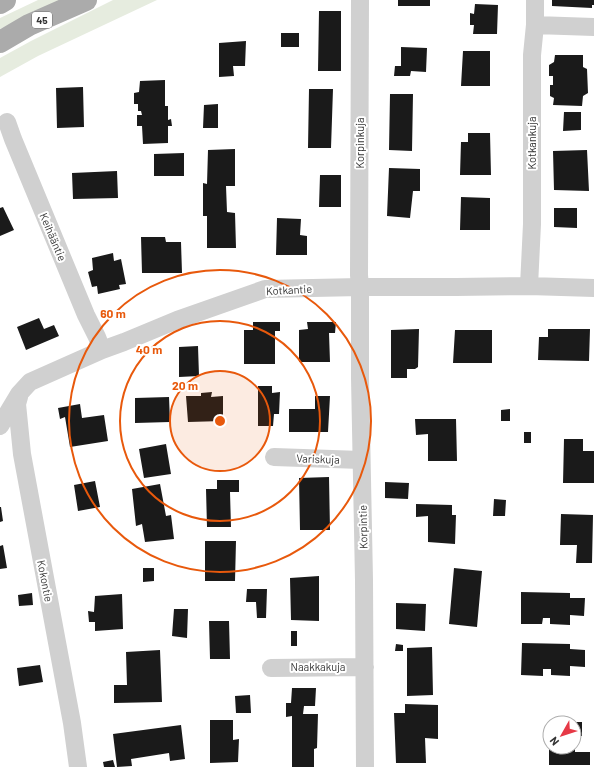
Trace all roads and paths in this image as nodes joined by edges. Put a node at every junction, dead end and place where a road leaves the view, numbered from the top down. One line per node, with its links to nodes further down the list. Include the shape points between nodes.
1 (5, 0): 5 (main road)
2 (86, 0): 8 (main road, 45, via 29,25)
3 (360, 0): 11 (street, Korpinkuja)
4 (535, 0): 6 (street, Kotkankuja)
5 (0, 3)
6 (535, 25): 7 (street); 10 (street, Kotkankuja, via 532,55 532,224)
7 (594, 27)
8 (0, 42)
9 (6, 122): 13 (street, Keihääntie)
10 (529, 286): 11 (street, Kotkantie); 12 (street, Kotkantie)
11 (360, 287): 13 (street, Kotkantie, via 265,289); 17 (street, Korpintie)
12 (594, 288)
13 (102, 350): 14 (street, Kotkantie, via 30,382)
14 (19, 394): 15 (street, Kotkantie); 20 (street, Kokontie, via 17,404 22,454)
15 (0, 426)
16 (274, 457): 17 (street, Variskuja)
17 (361, 460): 18 (street, Korpintie)
18 (365, 667): 19 (street, Naakkakuja); 21 (street, Korpintie)
19 (271, 668)
20 (78, 767)
21 (366, 767)

